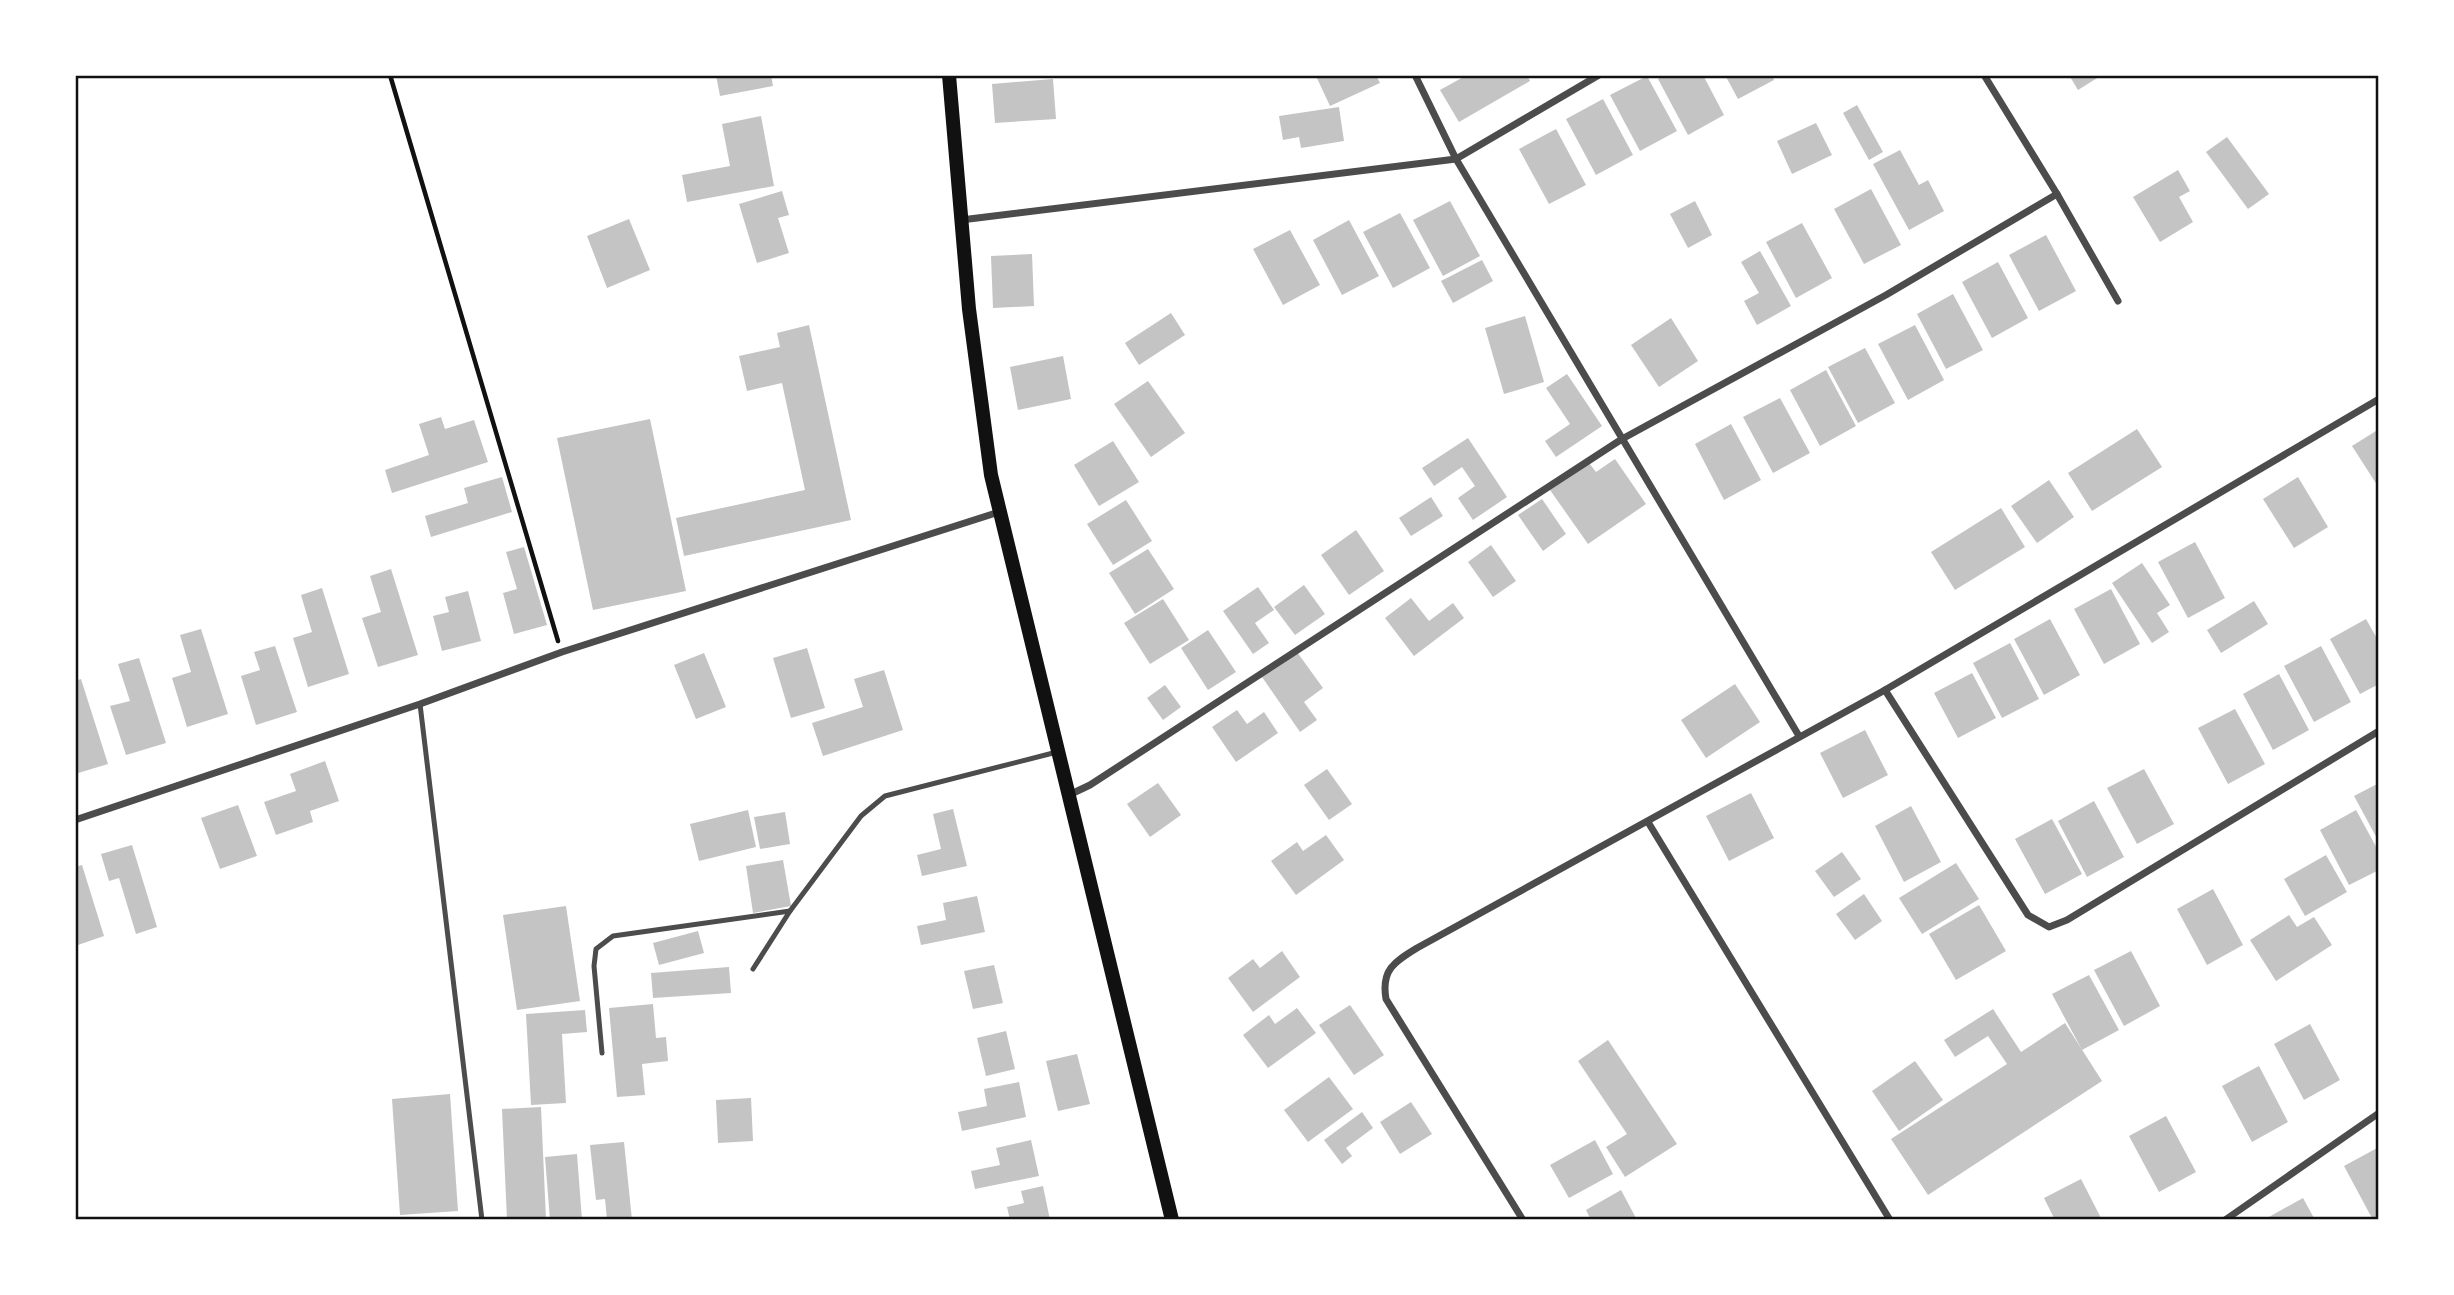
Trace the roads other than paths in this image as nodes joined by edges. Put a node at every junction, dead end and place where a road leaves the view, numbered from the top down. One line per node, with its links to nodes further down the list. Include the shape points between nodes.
1 (949, 75): 7 (main road)
2 (1415, 75): 5 (street)
3 (1599, 75): 5 (street)
4 (1984, 75): 6 (street)
5 (1457, 159): 7 (street); 10 (street)
6 (2057, 194): 8 (street); 10 (street, via 1886,295)
7 (961, 220): 11 (main road, via 978,386)
8 (2118, 301)
9 (2379, 399): 12 (street)
10 (1622, 439): 15 (street); 17 (street)
11 (999, 512): 13 (street, via 562,652); 16 (main road)
12 (1885, 690): 14 (street, via 2028,915 2049,927); 15 (street)
13 (420, 704): 18 (street); 24 (lane)
14 (2379, 731)
15 (1799, 736): 19 (street)
16 (1057, 752): 17 (main road); 20 (lane, via 885,796 861,816)
17 (1068, 795): 25 (main road)
18 (75, 820)
19 (1648, 822): 26 (street, via 1417,948 1388,971 1383,982 1386,999); 27 (street)
20 (790, 911): 21 (lane); 22 (lane, via 613,936 596,949 595,958)
21 (753, 969)
22 (602, 1053)
23 (2379, 1113): 28 (street)
24 (482, 1220)
25 (1172, 1220)
26 (1523, 1220)
27 (1890, 1220)
28 (2225, 1220)

